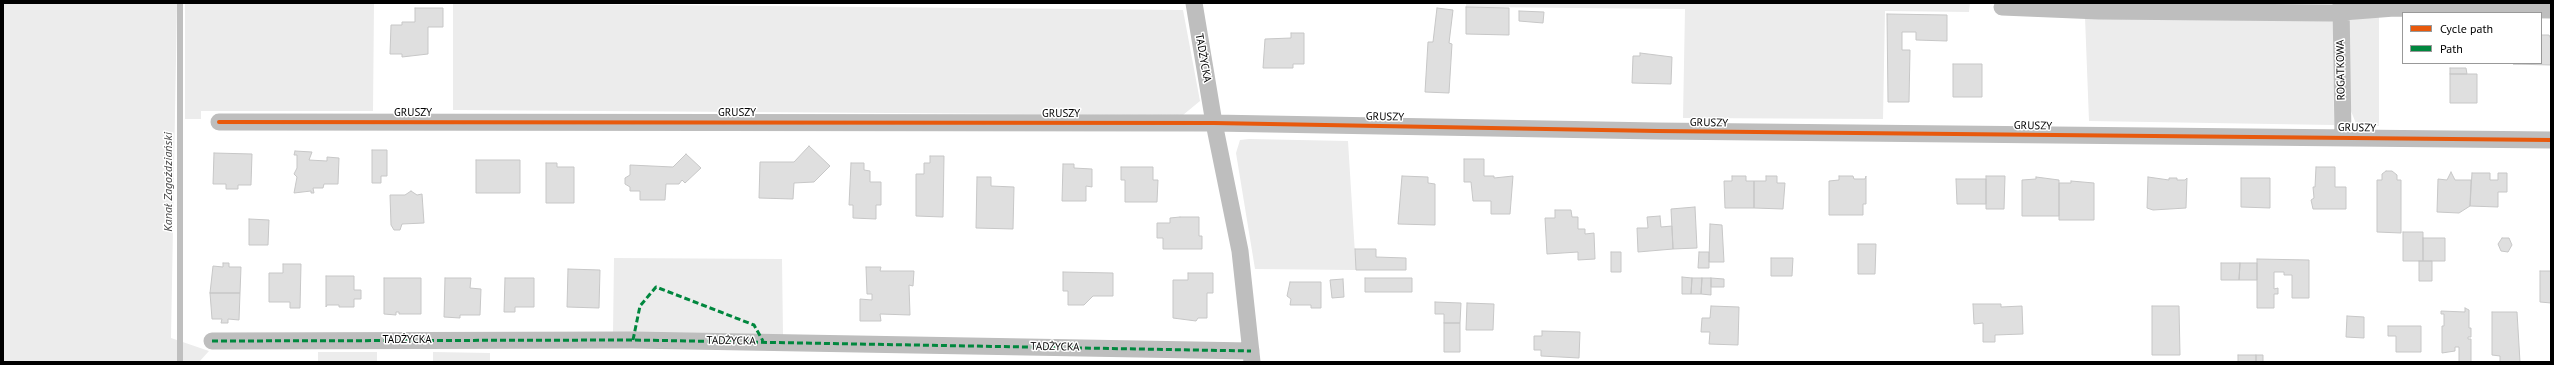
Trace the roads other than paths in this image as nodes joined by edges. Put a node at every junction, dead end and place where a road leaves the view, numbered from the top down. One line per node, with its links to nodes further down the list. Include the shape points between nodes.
1 (1194, 3): 6 (street, TADŻYCKA)
2 (2002, 7): 3 (street, via 2099,11)
3 (2341, 7): 4 (street); 7 (street, ROGATKOWA)
4 (2551, 10)
5 (219, 122): 6 (street, GRUSZY)
6 (1214, 123): 7 (street, GRUSZY, via 1649,131); 10 (street, TADŻYCKA, via 1240,251)
7 (2343, 137): 8 (street, GRUSZY)
8 (2551, 140)
9 (212, 341): 10 (street, TADŻYCKA, via 633,340)
10 (1251, 356)

